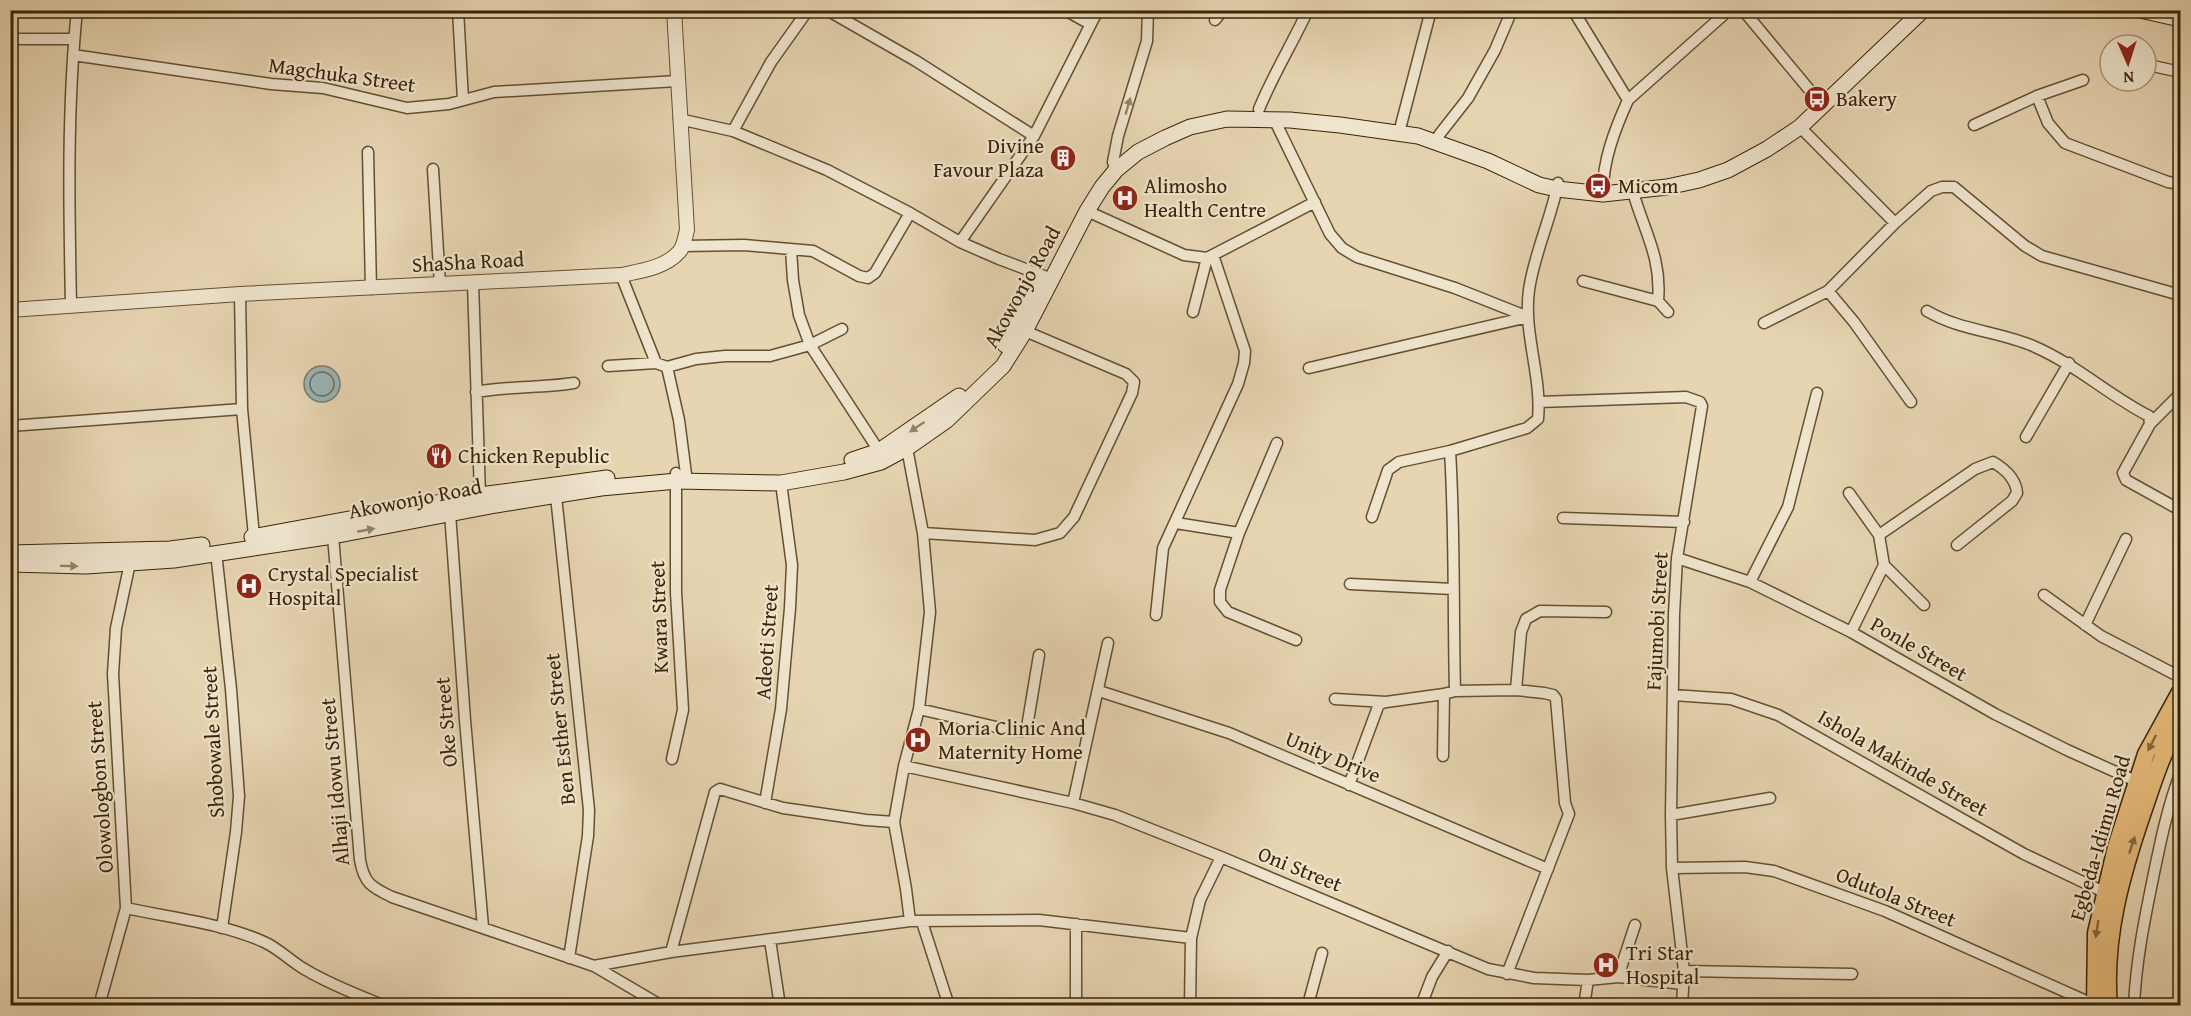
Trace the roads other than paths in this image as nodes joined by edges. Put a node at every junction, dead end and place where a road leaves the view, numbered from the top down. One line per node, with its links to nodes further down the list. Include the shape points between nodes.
1 (77, 10): 23 (street)
2 (458, 10): 31 (street)
3 (674, 10): 28 (street)
4 (808, 10): 39 (street, via 771,62)
5 (826, 10): 41 (street, via 916,61)
6 (1065, 10): 21 (street)
7 (1098, 10): 21 (street)
8 (1148, 10): 43 (street, one-way to 8, via 1118,136 1147,41)
9 (1222, 10): 20 (street)
10 (1308, 10): 33 (street)
11 (1431, 10): 36 (street)
12 (1512, 10): 40 (street, via 1468,98)
13 (1574, 10): 32 (street)
14 (1730, 10): 32 (street)
15 (1743, 10): 30 (street)
16 (1908, 10): 30 (main road, Akowonjo Road)
17 (1923, 10): 38 (main road, Akowonjo Road)
18 (2140, 10): 19 (main road)
19 (2181, 19)
20 (1215, 20)
21 (1090, 24): 41 (street)
22 (10, 39): 23 (street)
23 (74, 39): 24 (street)
24 (73, 55): 31 (street, Magchuka Street, via 323,88 407,108); 67 (street)
25 (2158, 67): 26 (street)
26 (2181, 72)
27 (2083, 80): 29 (street)
28 (677, 81): 31 (street, Magchuka Street, via 494,92); 34 (street)
29 (2037, 96): 37 (street); 45 (street, via 2048,123 2066,143)
30 (1817, 99): 47 (main road, Akowonjo Road, via 1796,120 1765,141 1700,171)
31 (463, 100)
32 (1628, 100): 47 (street, via 1605,167)
33 (1259, 109): 36 (main road, Akowonjo Road); 43 (main road, Akowonjo Road, via 1190,120 1163,130 1136,144)
34 (679, 119): 39 (street); 54 (street, via 687,230)
35 (1274, 119): 43 (main road, Akowonjo Road, via 1227,119 1190,127); 46 (main road, Akowonjo Road, via 1418,136 1488,161 1539,185); 49 (street)
36 (1401, 125): 40 (main road, Akowonjo Road)
37 (1974, 125)
38 (1800, 127): 48 (main road, Akowonjo Road, via 1728,170 1667,188); 52 (street)
39 (733, 131): 51 (street, via 827,170)
40 (1439, 135): 46 (main road, Akowonjo Road)
41 (1034, 136): 53 (street)
42 (368, 152): 62 (street)
43 (1114, 166): 50 (main road, Akowonjo Road); 58 (main road, Akowonjo Road, via 1094,183 1079,205)
44 (433, 169): 61 (street)
45 (2181, 184)
46 (1558, 186): 47 (main road, Akowonjo Road); 72 (street, via 1529,290)
47 (1603, 190): 48 (main road, Akowonjo Road)
48 (1633, 192): 66 (street, via 1656,258)
49 (1315, 202): 56 (street); 72 (street, via 1330,234 1342,248 1358,257 1455,288)
50 (1087, 211): 56 (street, via 1184,255); 58 (main road, Akowonjo Road)
51 (910, 213): 53 (street); 55 (street, via 875,273 868,278 813,251)
52 (1895, 223): 63 (street); 65 (street, via 1931,191 1949,186 2042,256)
53 (960, 242): 58 (street)
54 (683, 246): 55 (street); 57 (street, ShaSha Road, via 662,264)
55 (791, 249): 76 (street, via 799,315)
56 (1210, 257): 70 (street); 107 (street, via 1245,351 1244,363)
57 (621, 275): 60 (street, ShaSha Road); 77 (street)
58 (1047, 277): 75 (main road, Akowonjo Road); 94 (main road, Akowonjo Road, one-way to 94, via 994,361 975,382)
59 (1583, 281): 66 (street)
60 (473, 283): 61 (street, ShaSha Road); 83 (street)
61 (440, 285): 62 (street, ShaSha Road)
62 (371, 289): 64 (street, ShaSha Road)
63 (1828, 291): 73 (street); 87 (street)
64 (240, 294): 67 (street, ShaSha Road); 88 (street)
65 (2181, 295)
66 (1658, 301): 71 (street)
67 (71, 305): 68 (street, ShaSha Road)
68 (10, 310)
69 (1927, 311): 78 (street, via 1946,322 2031,345)
70 (1193, 312)
71 (1668, 312)
72 (1528, 317): 81 (street); 86 (street)
73 (1764, 323)
74 (842, 329): 76 (street)
75 (1025, 331): 93 (main road, Akowonjo Road, via 1003,366 975,394); 108 (street, via 1125,374 1134,382 1074,518 1053,537 1035,540)
76 (810, 345): 80 (street, via 770,356 696,359); 94 (street)
77 (656, 363): 79 (street); 80 (street)
78 (2069, 363): 89 (street, via 2148,416); 91 (street)
79 (608, 366)
80 (668, 367): 96 (street, Kwara Street, via 679,420)
81 (1309, 368)
82 (574, 383): 83 (street)
83 (476, 392): 99 (street)
84 (1817, 393): 121 (street, via 1788,507)
85 (2181, 394): 89 (street)
86 (1539, 402): 95 (street, via 1538,419 1527,428); 106 (street, Fajumobi Street, via 1686,397 1700,402)
87 (1911, 402)
88 (242, 409): 90 (street); 110 (street)
89 (2150, 424): 102 (street, via 2123,477)
90 (10, 426)
91 (2026, 437)
92 (1277, 443): 109 (street)
93 (907, 448): 97 (main road, Akowonjo Road, via 881,462); 108 (street)
94 (879, 451): 96 (main road, Akowonjo Road, via 834,465 780,474)
95 (1450, 451): 104 (street, via 1399,462 1388,470); 123 (street)
96 (681, 477): 97 (main road, Akowonjo Road); 99 (main road, Akowonjo Road, via 651,473); 100 (main road, Akowonjo Road); 145 (street, Kwara Street, via 676,592 683,710)
97 (781, 483): 152 (street, Adeoti Street, via 792,565 790,608 781,709)
98 (1849, 493): 112 (street)
99 (480, 495): 101 (main road, Akowonjo Road)
100 (556, 496): 103 (main road, Akowonjo Road); 172 (street, Ben Esther Street, via 589,810)
101 (435, 510): 103 (main road, Akowonjo Road); 110 (main road, Akowonjo Road); 111 (main road, Akowonjo Road, one-way to 101)
102 (2181, 510)
103 (450, 513): 165 (street, Oke Street)
104 (1372, 517)
105 (1563, 518): 106 (street)
106 (1684, 522): 117 (street, Fajumobi Street)
107 (1176, 523): 109 (street); 127 (street, via 1162,548)
108 (923, 533): 142 (street, via 930,612)
109 (1239, 533): 130 (street, via 1220,590 1220,602 1228,612)
110 (254, 536): 118 (main road, Akowonjo Road)
111 (333, 536): 115 (main road, Akowonjo Road); 165 (street, Alhaji Idowu Street, via 364,878 392,897)
112 (1880, 536): 114 (street, via 1975,469 1993,462 2016,484 2018,493); 120 (street)
113 (2126, 539): 128 (street)
114 (1957, 545)
115 (216, 552): 118 (main road, Akowonjo Road, via 174,560); 166 (street, Shobowale Street, via 238,796)
116 (10, 553): 118 (main road, Akowonjo Road)
117 (1677, 558): 121 (street, Ponle Street); 139 (street, Fajumobi Street)
118 (121, 559): 119 (main road, Akowonjo Road, one-way to 118, via 86,566); 160 (street, Olowologbon Street, via 113,674)
119 (10, 564)
120 (1884, 565): 125 (street); 129 (street)
121 (1750, 582): 129 (street, Ponle Street)
122 (1350, 584): 123 (street)
123 (1453, 589): 136 (street)
124 (2044, 595): 128 (street)
125 (1924, 605)
126 (1606, 612): 134 (street, via 1540,611 1526,618 1521,632)
127 (1156, 615)
128 (2085, 626): 133 (street)
129 (1851, 632): 148 (street, Ponle Street, via 1995,714)
130 (1296, 640)
131 (1108, 643): 135 (street)
132 (1038, 655): 142 (street, via 1027,727 1023,731)
133 (2181, 677)
134 (1516, 690): 136 (street); 158 (street, via 1553,695 1556,699 1569,814)
135 (1098, 691): 149 (street, Unity Drive, via 1229,733); 153 (street)
136 (1455, 691): 138 (street)
137 (2181, 692): 148 (main road, Egbeda-Idimu Road, one-way to 148, via 2146,754)
138 (1444, 694): 141 (street); 144 (street)
139 (1673, 695): 154 (street, Fajumobi Street); 159 (street, Ishola Makinde Street, via 1731,699 1778,715 2024,854)
140 (1335, 699): 141 (street)
141 (1386, 702): 149 (street, via 1379,704)
142 (919, 709): 146 (street)
143 (2181, 721): 193 (main road, Egbeda-Idimu Road, one-way to 143, via 2106,980 2120,880 2157,771)
144 (1443, 756)
145 (672, 759)
146 (904, 766): 153 (street, Oni Street); 155 (street)
147 (2180, 776): 150 (street)
148 (2138, 782): 159 (main road, Egbeda-Idimu Road)
149 (1349, 785): 158 (street, Unity Drive)
150 (2177, 794): 194 (street, via 2144,919)
151 (1770, 798): 154 (street)
152 (765, 802): 155 (street, via 783,808); 170 (street, via 720,789 715,792)
153 (1073, 803): 156 (street, Oni Street, via 1115,815)
154 (1671, 815): 157 (street, Fajumobi Street)
155 (894, 822): 161 (street)
156 (1221, 857): 167 (street, via 1200,900); 169 (street, Oni Street)
157 (1672, 868): 174 (street, Fajumobi Street); 192 (street, Odutola Street, via 1745,867 1774,871 1885,911)
158 (1548, 869): 175 (street)
159 (2106, 893): 192 (main road, Egbeda-Idimu Road, one-way to 192, via 2096,933)
160 (126, 908): 166 (street); 181 (street, Olowologbon Street)
161 (910, 921): 162 (street); 168 (street)
162 (922, 922): 163 (street, via 1005,919); 185 (street)
163 (1076, 924): 167 (street); 186 (street)
164 (1635, 925): 177 (street)
165 (483, 927): 172 (street, Alhaji Idowu Street)
166 (222, 928): 182 (street, via 265,942 328,983)
167 (1191, 938): 187 (street)
168 (770, 940): 170 (street); 184 (street)
169 (1448, 951): 175 (street, Oni Street); 189 (street)
170 (671, 952): 173 (street)
171 (1322, 953): 188 (street)
172 (569, 958): 173 (street, Alhaji Idowu Street)
173 (594, 966): 180 (street, Alhaji Idowu Street)
174 (1684, 971): 176 (street); 179 (street, Fajumobi Street)
175 (1507, 974): 178 (street, Oni Street)
176 (1852, 974)
177 (1618, 976): 178 (street, Oni Street); 179 (street, Oni Street)
178 (1588, 980): 190 (street)
179 (1683, 984): 191 (street, Fajumobi Street)
180 (644, 1001): 183 (street, Alhaji Idowu Street)
181 (99, 1005)
182 (385, 1005)
183 (662, 1005)
184 (780, 1005)
185 (949, 1005)
186 (1076, 1005)
187 (1190, 1005)
188 (1306, 1005)
189 (1421, 1005)
190 (1584, 1005)
191 (1682, 1005)
192 (2095, 1005)
193 (2109, 1005)
194 (2134, 1005)

